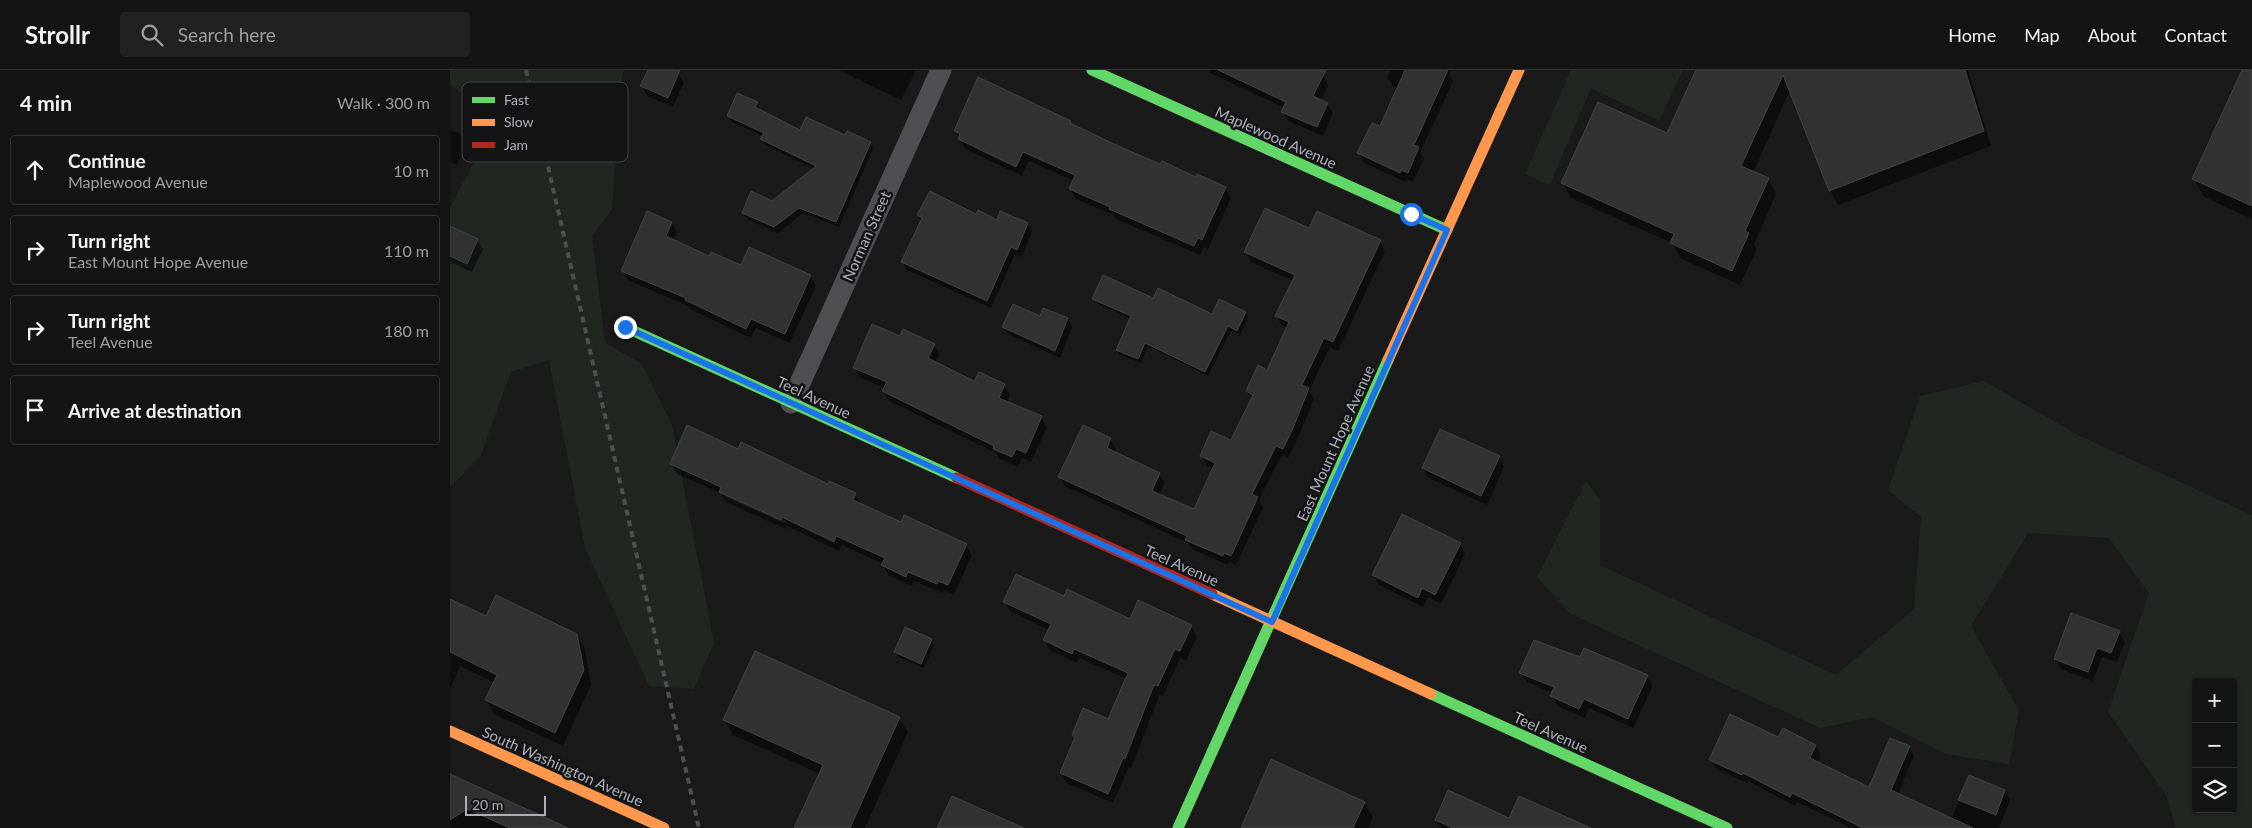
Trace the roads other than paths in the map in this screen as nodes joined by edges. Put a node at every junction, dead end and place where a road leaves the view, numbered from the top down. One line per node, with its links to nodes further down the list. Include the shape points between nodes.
1 (941, 70): 6 (street, Norman Street)
2 (1092, 70): 4 (street, Maplewood Avenue)
3 (1519, 70): 4 (street, East Mount Hope Avenue)
4 (1447, 230): 7 (street, East Mount Hope Avenue)
5 (625, 327): 6 (street, Teel Avenue)
6 (790, 402): 7 (street, Teel Avenue)
7 (1272, 622): 11 (street, East Mount Hope Avenue); 12 (street, Teel Avenue)
8 (450, 731): 9 (street, South Washington Avenue)
9 (643, 823): 10 (street, South Washington Avenue)
10 (664, 828)
11 (1178, 828)
12 (1728, 828)

